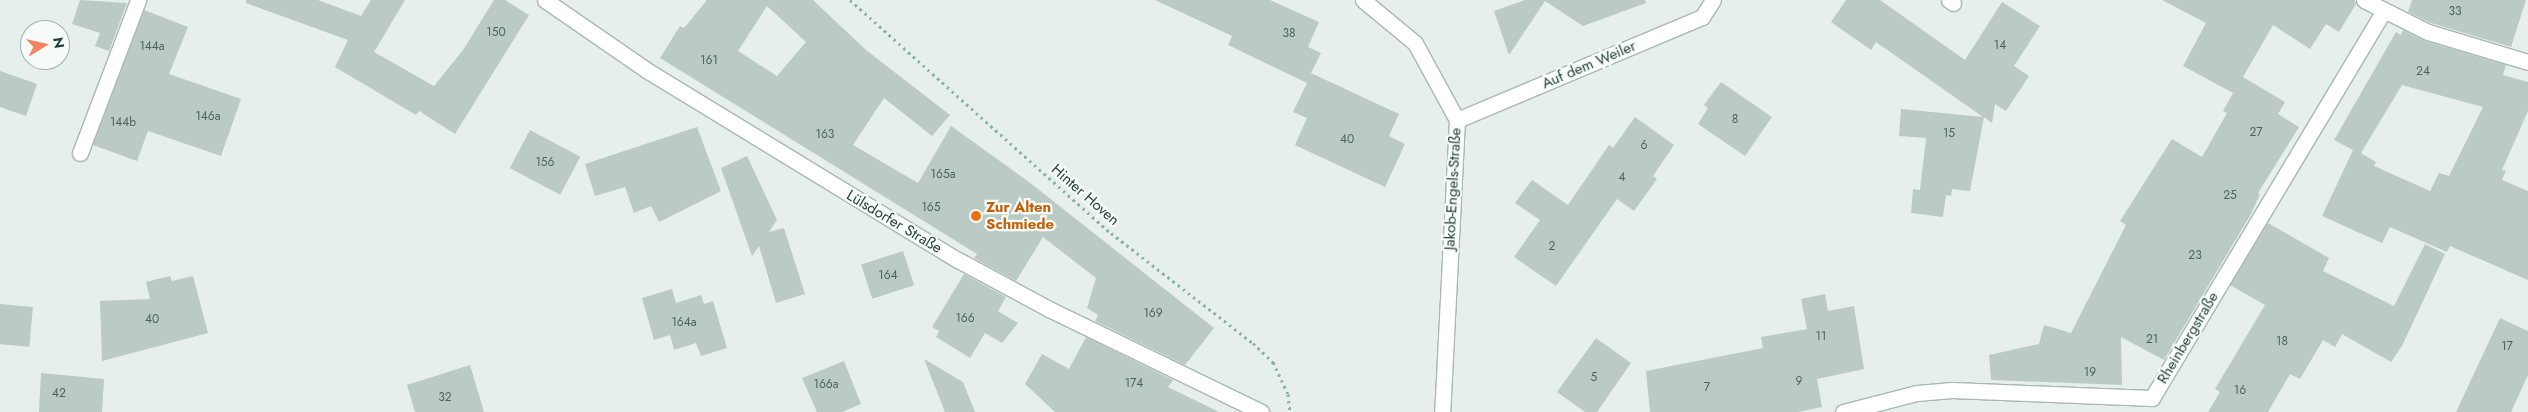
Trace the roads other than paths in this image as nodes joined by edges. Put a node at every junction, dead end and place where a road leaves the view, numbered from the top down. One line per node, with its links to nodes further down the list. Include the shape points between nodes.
1 (138, 0): 9 (street)
2 (545, 0): 10 (street, Lülsdorfer Straße, via 656,76 965,264 1049,309)
3 (1363, 0): 8 (street, Jakob-Engels-Straße, via 1415,43)
4 (1713, 0): 8 (street, Auf dem Weiler, via 1702,17)
5 (2364, 0): 6 (street)
6 (2384, 11): 7 (street, via 2428,32); 12 (street, Rheinbergstraße, via 2152,398 1952,390 1917,393)
7 (2528, 62)
8 (1457, 120): 11 (street, Jakob-Engels-Straße)
9 (80, 153)
10 (1261, 412)
11 (1442, 412)
12 (1843, 412)

